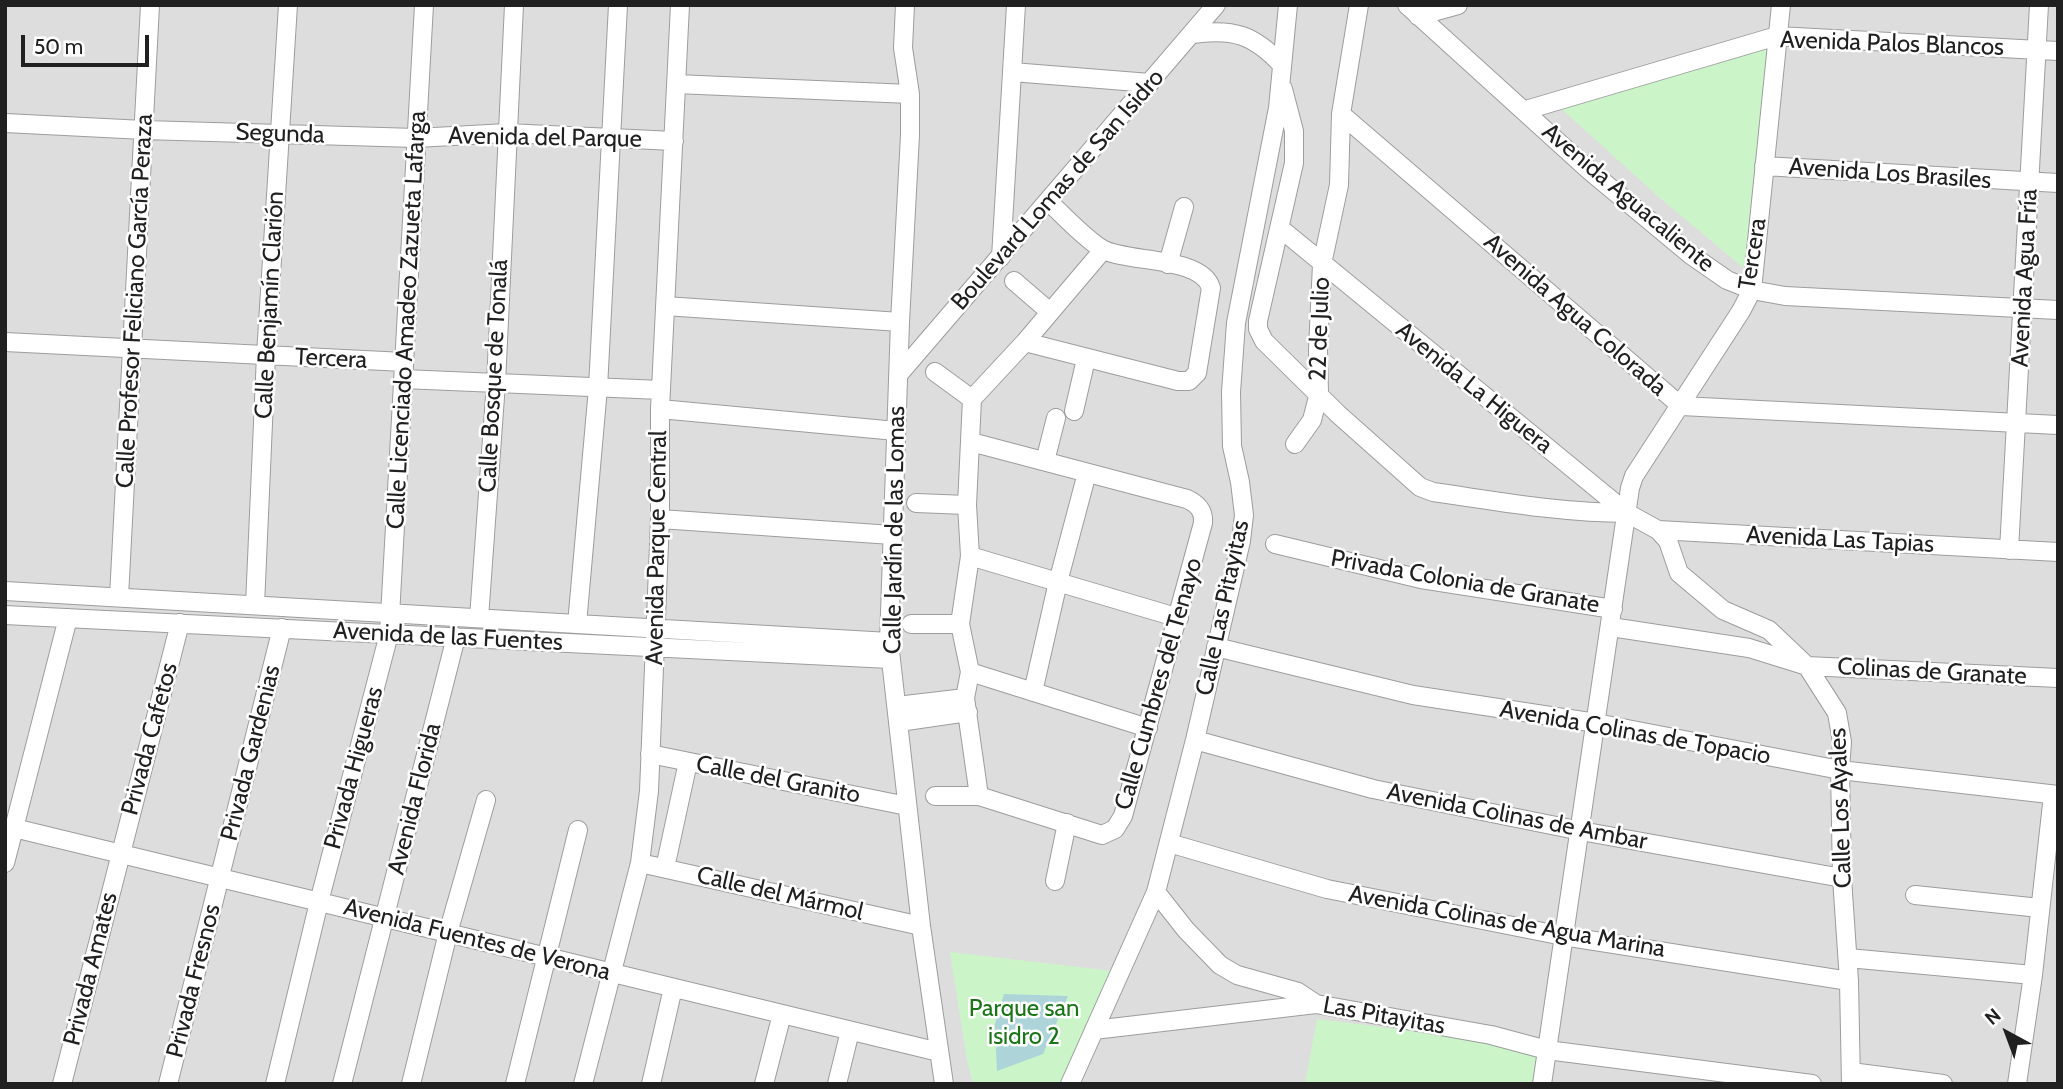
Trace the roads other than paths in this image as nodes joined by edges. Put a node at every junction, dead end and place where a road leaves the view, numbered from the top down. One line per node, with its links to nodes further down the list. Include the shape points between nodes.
1 (150, 5): 28 (street, Calle Profesor Feliciano García Peraza)
2 (288, 5): 30 (street, Calle Benjamín Clarión)
3 (424, 5): 31 (street, Calle Licenciado Amadeo Zazueta Lafarga)
4 (514, 5): 29 (street, Calle Bosque de Tonalá)
5 (618, 5): 32 (street)
6 (680, 5): 22 (street, Avenida Parque Central)
7 (905, 5): 24 (street, Calle Jardín de las Lomas, via 903,48)
8 (1016, 5): 20 (street)
9 (1216, 5): 16 (street, Boulevard Lomas de San Isidro)
10 (1288, 5): 21 (street, Calle Las Pitayitas)
11 (1359, 5): 26 (street, 22 de Julio)
12 (1781, 5): 17 (street, Tercera)
13 (2039, 5): 18 (street, Avenida Agua Fría)
14 (1448, 7): 15 (street)
15 (1412, 11): 25 (street, Avenida Aguacaliente)
16 (1192, 34): 21 (street, via 1240,34 1262,46); 23 (street, Boulevard Lomas de San Isidro)
17 (1777, 36): 18 (street, Avenida Palos Blancos); 25 (street, Avenida Palos Blancos); 34 (street, Tercera)
18 (2036, 49): 19 (street, Avenida Palos Blancos); 35 (street, Avenida Agua Fría)
19 (2058, 51)
20 (1012, 72): 23 (street); 41 (street)
21 (1281, 74): 39 (street, via 1296,146); 104 (street, Calle Las Pitayitas, via 1236,323 1232,446 1244,515)
22 (676, 83): 24 (street); 33 (street, Avenida Parque Central)
23 (1150, 83): 37 (street, Boulevard Lomas de San Isidro)
24 (910, 94): 50 (street, Calle Jardín de las Lomas)
25 (1526, 110): 45 (street, Avenida Aguacaliente, via 1590,171 1691,255 1727,280)
26 (1341, 114): 43 (street, 22 de Julio, via 1339,185); 64 (street, Avenida Agua Colorada)
27 (5, 123): 28 (street, Segunda)
28 (144, 130): 30 (street, Segunda); 53 (street, Calle Profesor Feliciano García Peraza)
29 (507, 133): 31 (street, Avenida del Parque); 32 (street, Avenida del Parque); 59 (street, Calle Bosque de Tonalá)
30 (281, 134): 31 (street, Segunda); 54 (street, Calle Benjamín Clarión)
31 (416, 138): 56 (street, Calle Licenciado Amadeo Zazueta Lafarga)
32 (610, 138): 33 (street, Avenida del Parque); 60 (street)
33 (674, 141): 46 (street, Avenida Parque Central)
34 (1764, 166): 35 (street, Avenida Los Brasiles); 45 (street, Tercera)
35 (2030, 182): 36 (street, Avenida Los Brasiles); 47 (street, Avenida Agua Fría)
36 (2058, 183)
37 (1048, 201): 40 (street); 41 (street, Boulevard Lomas de San Isidro)
38 (1184, 207): 42 (street)
39 (1281, 229): 43 (street, Avenida La Higuera); 62 (street, via 1258,329 1264,341)
40 (1103, 250): 42 (street); 49 (street)
41 (1001, 257): 58 (street, Boulevard Lomas de San Isidro)
42 (1168, 264): 55 (street, via 1194,271 1210,286 1196,376 1183,382)
43 (1322, 264): 62 (street, 22 de Julio); 77 (street, Avenida La Higuera)
44 (1014, 281): 49 (street)
45 (1752, 290): 47 (street, Avenida Aguacaliente, via 1785,296); 64 (street, Tercera)
46 (666, 306): 50 (street); 61 (street, Avenida Parque Central)
47 (2023, 309): 48 (street, Avenida Aguacaliente); 68 (street, Avenida Agua Fría)
48 (2058, 310)
49 (1050, 312): 52 (street)
50 (900, 322): 58 (street, Calle Jardín de las Lomas)
51 (5, 342): 53 (street, Tercera)
52 (1025, 342): 55 (street); 63 (street)
53 (132, 349): 54 (street, Tercera); 87 (street, Calle Profesor Feliciano García Peraza)
54 (266, 355): 56 (street, Tercera); 88 (street, Calle Benjamín Clarión)
55 (1087, 359): 66 (street)
56 (404, 371): 59 (street, Tercera); 89 (street, Calle Licenciado Amadeo Zazueta Lafarga)
57 (935, 372): 63 (street)
58 (899, 374): 70 (street, Calle Jardín de las Lomas)
59 (496, 383): 60 (street, Tercera); 92 (street, Calle Bosque de Tonalá)
60 (598, 388): 61 (street, Tercera); 96 (street)
61 (661, 390): 65 (street, Avenida Parque Central)
62 (1318, 393): 72 (street, via 1312,420); 77 (street, 22 de Julio, via 1413,481 1433,492 1540,508)
63 (972, 398): 71 (street)
64 (1681, 406): 68 (street, Avenida Agua Colorada); 77 (street, Tercera, via 1634,476)
65 (660, 409): 70 (street); 78 (street, Avenida Parque Central)
66 (1074, 411)
67 (1056, 418): 73 (street)
68 (2017, 424): 69 (street, Avenida Agua Colorada); 82 (street, Avenida Agua Fría)
69 (2058, 425)
70 (897, 431): 80 (street, Calle Jardín de las Lomas)
71 (971, 443): 73 (street); 76 (street)
72 (1295, 444)
73 (1045, 461): 74 (street)
74 (1087, 473): 85 (street); 93 (street, Calle Cumbres del Tenayo, via 1187,499 1204,514)
75 (916, 503): 76 (street)
76 (967, 505): 84 (street)
77 (1626, 513): 79 (street, Avenida Las Tapias); 94 (street, Tercera)
78 (660, 519): 80 (street); 100 (street, Avenida Parque Central)
79 (1658, 530): 82 (street, Avenida Las Tapias); 106 (street, Calle Los Ayales, via 1668,541 1679,573 1723,610 1769,630)
80 (892, 535): 105 (street, Calle Jardín de las Lomas)
81 (1275, 544): 94 (street, Privada Colonia de Granate)
82 (2009, 550): 83 (street, Avenida Las Tapias)
83 (2058, 552)
84 (970, 556): 85 (street); 98 (street)
85 (1058, 582): 93 (street); 109 (street)
86 (5, 591): 87 (street, Avenida de las Fuentes)
87 (119, 597): 88 (street, Avenida de las Fuentes)
88 (255, 605): 89 (street, Avenida de las Fuentes)
89 (391, 613): 92 (street, Avenida de las Fuentes); 101 (street, Calle Licenciado Amadeo Zazueta Lafarga)
90 (5, 615): 91 (street, Avenida de las Fuentes)
91 (68, 618): 95 (street, Avenida de las Fuentes); 124 (street)
92 (479, 618): 96 (street, Avenida de las Fuentes)
93 (1179, 618): 113 (street, Calle Cumbres del Tenayo)
94 (1612, 618): 106 (street, Privada Colonia de Granate, via 1749,648); 112 (street, Tercera)
95 (180, 623): 99 (street, Avenida de las Fuentes); 128 (street, Privada Cafetos)
96 (577, 624): 100 (street, Avenida de las Fuentes)
97 (911, 624): 98 (street)
98 (960, 624): 107 (street)
99 (282, 628): 101 (street, Avenida de las Fuentes); 132 (street, Privada Gardenias)
100 (656, 628): 103 (street, Avenida Parque Central); 105 (street, Avenida de las Fuentes)
101 (389, 634): 102 (street, Avenida de las Fuentes); 137 (street, Privada Higueras)
102 (456, 637): 103 (street, Avenida de las Fuentes); 139 (street, Avenida Florida)
103 (656, 647): 105 (street, Avenida de las Fuentes); 115 (street, Avenida Parque Central)
104 (1216, 647): 112 (street, Avenida Colinas de Topacio, via 1413,695); 114 (street, Calle Las Pitayitas)
105 (890, 650): 111 (street, Calle Jardín de las Lomas)
106 (1807, 666): 108 (street, Colinas de Granate); 117 (street, Calle Los Ayales, via 1837,713)
107 (970, 672): 109 (street); 110 (street)
108 (2058, 678)
109 (1033, 692): 113 (street)
110 (967, 705): 111 (street); 120 (street)
111 (898, 714): 122 (street, Calle Jardín de las Lomas)
112 (1595, 723): 117 (street, Avenida Colinas de Topacio); 126 (street, Tercera)
113 (1148, 727): 123 (street, Calle Cumbres del Tenayo, via 1123,816 1115,829 1102,835)
114 (1195, 740): 126 (street, Avenida Colinas de Ambar, via 1373,789); 127 (street, Calle Las Pitayitas)
115 (650, 754): 116 (street, Calle del Granito); 130 (street, Avenida Parque Central)
116 (688, 762): 122 (street, Calle del Granito); 131 (street)
117 (1840, 770): 118 (street, Avenida Colinas de Topacio); 133 (street, Calle Los Ayales)
118 (2055, 795): 138 (street)
119 (935, 796): 120 (street)
120 (979, 796): 123 (street)
121 (486, 800): 141 (street)
122 (907, 806): 140 (street, Calle Jardín de las Lomas)
123 (1067, 824): 134 (street)
124 (14, 828): 128 (street, Avenida Fuentes de Verona); 129 (street)
125 (578, 830): 143 (street)
126 (1581, 831): 133 (street, Avenida Colinas de Ambar); 142 (street, Tercera)
127 (1169, 843): 135 (street, Calle Las Pitayitas); 142 (street, Avenida Colinas de Agua Marina, via 1326,889)
128 (119, 854): 132 (street, Avenida Fuentes de Verona); 156 (street, Privada Amates)
129 (5, 863)
130 (640, 863): 131 (street, Calle del Mármol); 145 (street, Avenida Parque Central)
131 (665, 868): 140 (street, Calle del Mármol)
132 (221, 878): 137 (street, Avenida Fuentes de Verona); 157 (street, Privada Fresnos)
133 (1842, 878): 144 (street, Calle Los Ayales)
134 (1055, 881)
135 (1156, 892): 149 (street, via 1220,965 1237,975 1298,992); 151 (street, Calle Las Pitayitas)
136 (1915, 895): 138 (street)
137 (319, 902): 139 (street, Avenida Fuentes de Verona); 158 (street, Privada Higueras)
138 (2040, 908): 146 (street)
139 (384, 918): 141 (street, Avenida Fuentes de Verona); 159 (street, Avenida Florida)
140 (921, 926): 154 (street, Calle Jardín de las Lomas)
141 (448, 933): 143 (street, Avenida Fuentes de Verona); 160 (street)
142 (1563, 936): 147 (street, Avenida Colinas de Agua Marina); 153 (street, Tercera)
143 (547, 957): 145 (street, Avenida Fuentes de Verona); 161 (street)
144 (1848, 958): 146 (street); 147 (street, Calle Los Ayales)
145 (611, 973): 148 (street, Avenida Fuentes de Verona); 162 (street, Avenida Parque Central)
146 (2033, 975): 171 (street)
147 (1849, 981): 155 (street, Calle Los Ayales)
148 (673, 988): 150 (street, Avenida Fuentes de Verona); 163 (street)
149 (1316, 1004): 151 (street, Las Pitayitas); 153 (street, Las Pitayitas, via 1491,1035)
150 (782, 1014): 152 (street, Avenida Fuentes de Verona); 164 (street)
151 (1094, 1030): 167 (street)
152 (850, 1031): 154 (street, Avenida Fuentes de Verona); 165 (street)
153 (1547, 1050): 168 (street, Tercera); 169 (street, Las Pitayitas)
154 (939, 1052): 166 (street)
155 (1851, 1078): 170 (street)
156 (62, 1084)
157 (168, 1084)
158 (275, 1084)
159 (342, 1084)
160 (411, 1084)
161 (515, 1084)
162 (583, 1084)
163 (651, 1084)
164 (764, 1084)
165 (836, 1084)
166 (944, 1084)
167 (1070, 1084)
168 (1542, 1084)
169 (1812, 1084)
170 (1944, 1084)
171 (2017, 1084)

